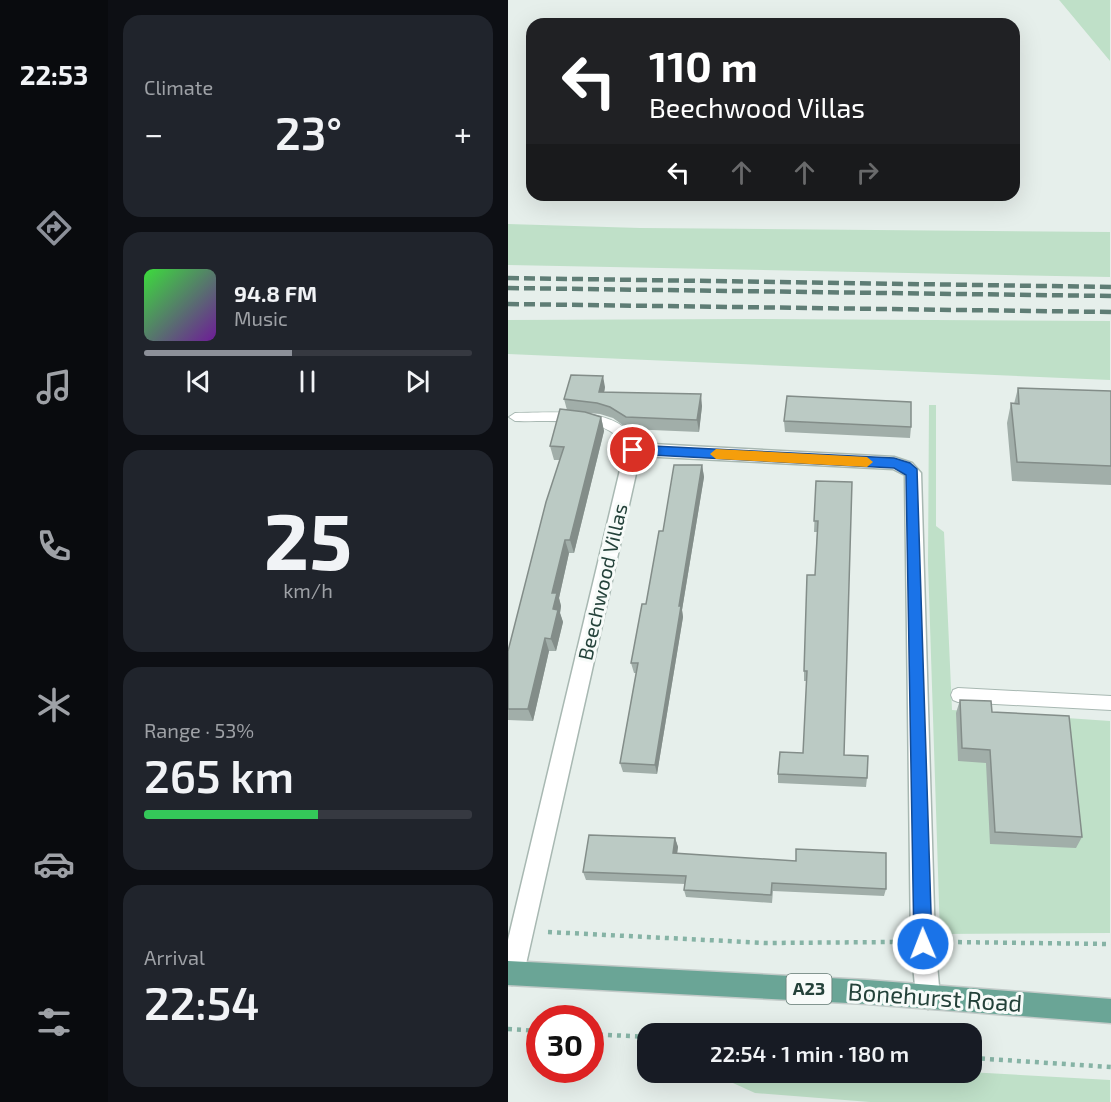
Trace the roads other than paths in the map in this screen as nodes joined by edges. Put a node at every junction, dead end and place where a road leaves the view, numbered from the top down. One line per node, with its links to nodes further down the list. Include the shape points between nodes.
1 (515, 417): 2 (lane, via 598,420 613,426)
2 (633, 450): 5 (street, Beechwood Villas); 6 (street, via 894,463 913,473 923,944)
3 (958, 695): 4 (lane)
4 (1111, 703)
5 (510, 973): 6 (main road, Bonehurst Road / A23)
6 (928, 997): 7 (main road, Bonehurst Road / A23)
7 (1111, 1011)

